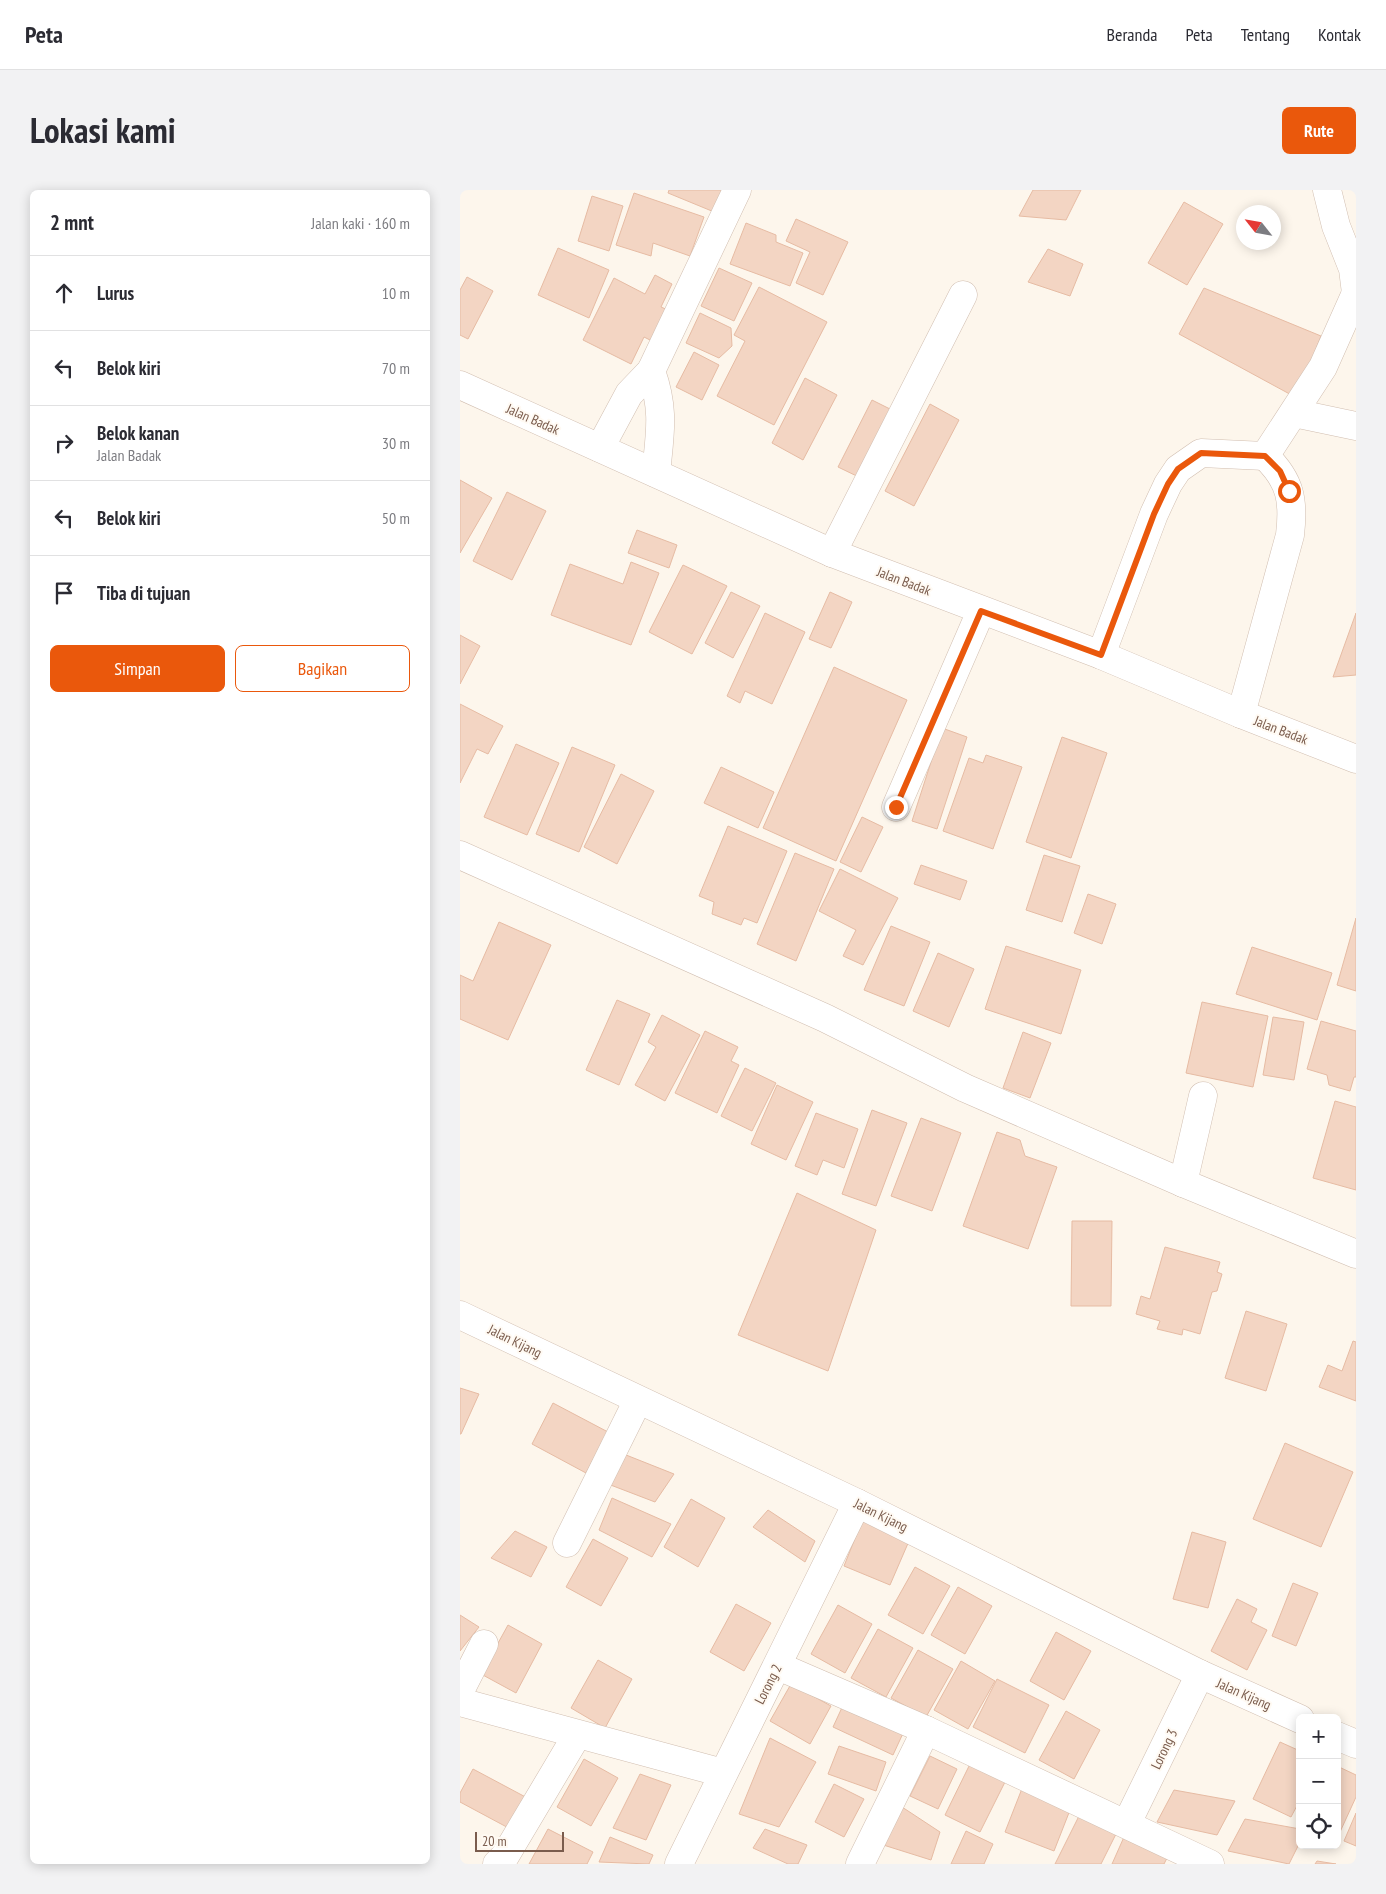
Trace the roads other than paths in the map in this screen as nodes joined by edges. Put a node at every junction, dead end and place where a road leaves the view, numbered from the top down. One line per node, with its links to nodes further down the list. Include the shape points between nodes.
1 (737, 190): 5 (street)
2 (1327, 190): 3 (street, via 1336,226 1353,269)
3 (1356, 293): 7 (street, via 1323,367)
4 (962, 295): 12 (street)
5 (652, 371): 9 (street, via 629,394); 11 (street, via 660,395 661,426)
6 (460, 385): 9 (street, Jalan Badak)
7 (1294, 413): 8 (street); 10 (street)
8 (1356, 426)
9 (600, 448): 11 (street, Jalan Badak)
10 (1265, 456): 14 (street, via 1201,453 1178,469 1154,514); 15 (street, via 1280,471 1293,511 1290,536)
11 (656, 473): 12 (street, Jalan Badak)
12 (832, 553): 13 (street, Jalan Badak)
13 (981, 611): 14 (street, Jalan Badak); 17 (street)
14 (1101, 655): 15 (street, Jalan Badak)
15 (1240, 714): 16 (street, Jalan Badak)
16 (1356, 760)
17 (896, 807)
18 (460, 855): 20 (street, via 817,1014 965,1088)
19 (1203, 1096): 20 (street)
20 (1183, 1183): 21 (street)
21 (1356, 1254)
22 (460, 1315): 23 (street, Jalan Kijang)
23 (638, 1400): 24 (street, Jalan Kijang); 25 (street)
24 (857, 1503): 27 (street, Lorong 2); 28 (street, Jalan Kijang)
25 (567, 1543)
26 (484, 1644): 29 (street)
27 (778, 1666): 32 (street); 36 (street, Lorong 2)
28 (1200, 1674): 31 (street, Jalan Kijang); 37 (street, Lorong 3)
29 (460, 1691)
30 (460, 1702): 33 (street)
31 (1296, 1717)
32 (926, 1730): 37 (street); 41 (street)
33 (577, 1735): 36 (street); 39 (street, via 505,1856)
34 (1341, 1738): 35 (street)
35 (1356, 1744)
36 (723, 1773): 40 (street, Lorong 2)
37 (1127, 1823): 38 (street)
38 (1195, 1861)
39 (497, 1864)
40 (679, 1864)
41 (860, 1864)

